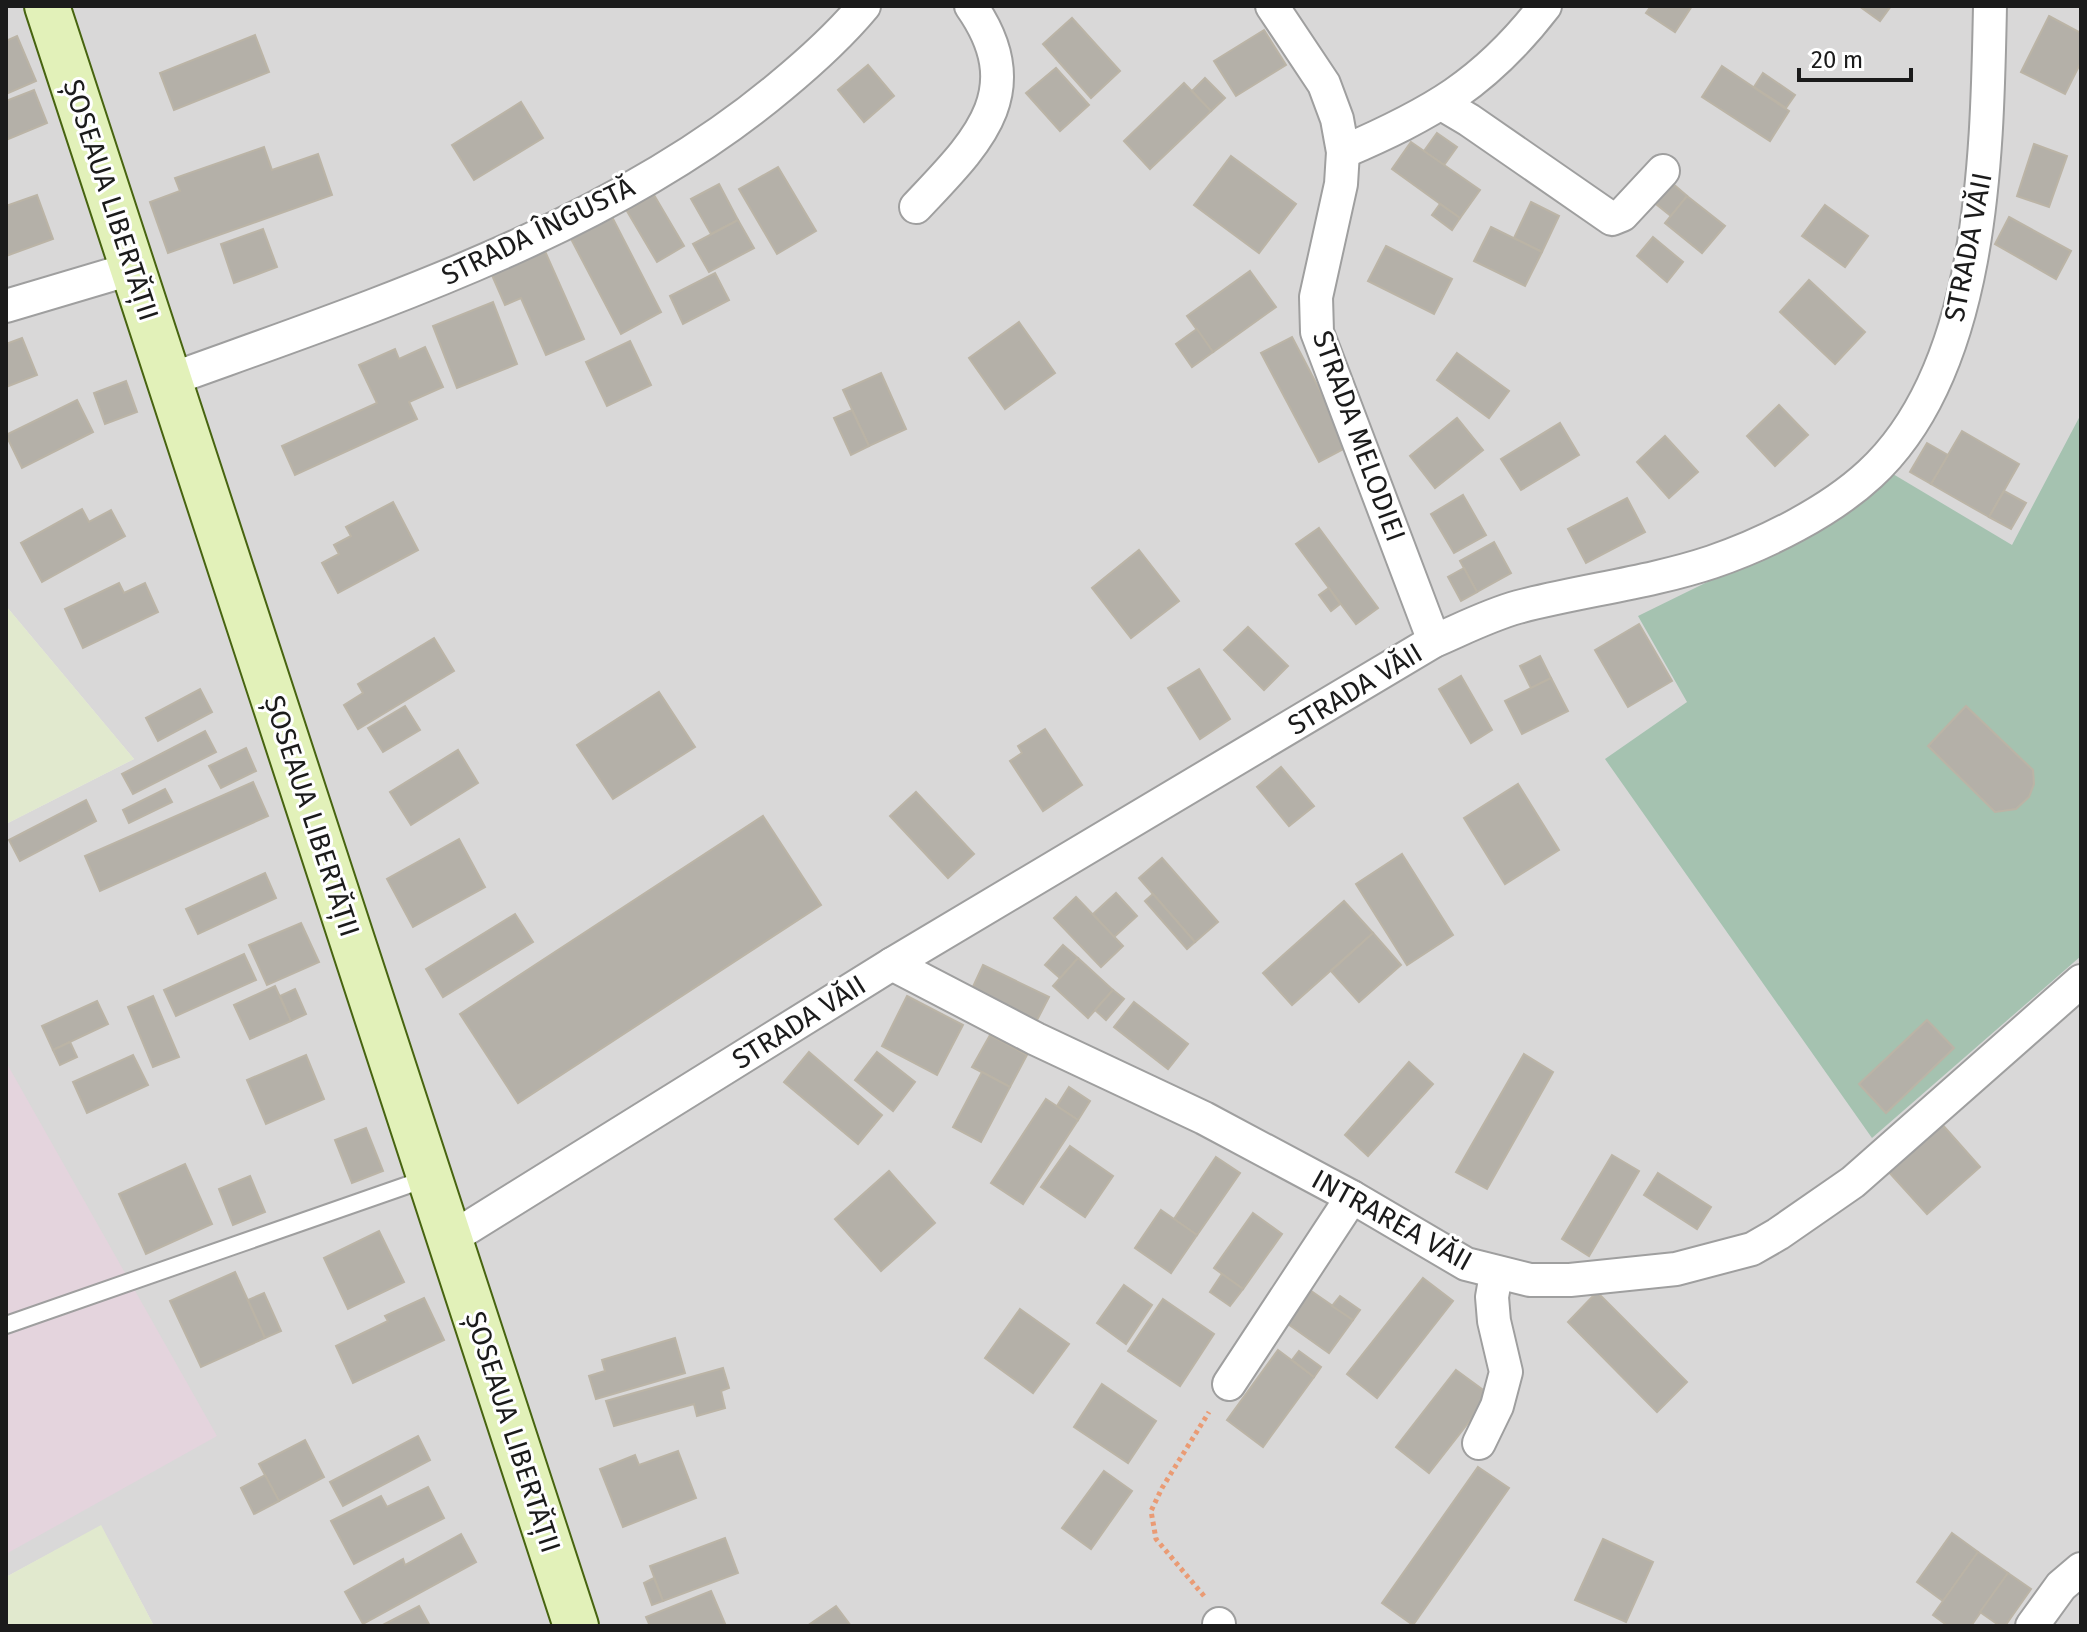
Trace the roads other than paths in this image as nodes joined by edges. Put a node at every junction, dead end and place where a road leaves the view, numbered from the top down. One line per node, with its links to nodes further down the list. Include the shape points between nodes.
1 (47, 6): 11 (main road, ȘOSEAUA LIBERTĂȚII)
2 (864, 6): 13 (street, STRADA ÎNGUSTĂ, via 758,106 656,174 551,229 420,287)
3 (971, 6): 10 (street, via 996,55 996,100 974,139)
4 (1272, 6): 8 (street, STRADA MELODIEI, via 1324,84)
5 (1545, 6): 7 (street, via 1475,81)
6 (1990, 6): 14 (street, STRADA VĂII, via 1982,188 1964,291 1932,387 1907,430 1871,474 1823,510 1716,561 1516,608)
7 (1442, 104): 8 (street); 9 (street, via 1612,219)
8 (1343, 152): 14 (street, STRADA MELODIEI, via 1316,297 1317,332)
9 (1663, 171)
10 (916, 207)
11 (134, 268): 12 (street); 13 (main road, ȘOSEAUA LIBERTĂȚII)
12 (6, 306)
13 (169, 380): 17 (main road, ȘOSEAUA LIBERTĂȚII)
14 (1434, 641): 15 (street, STRADA VĂII)
15 (892, 964): 18 (street, INTRAREA VĂII); 19 (street, STRADA VĂII)
16 (2081, 981): 20 (street, INTRAREA VĂII, via 1853,1182 1752,1249 1676,1269 1623,1276 1530,1280)
17 (431, 1177): 19 (main road, ȘOSEAUA LIBERTĂȚII); 21 (lane)
18 (1352, 1197): 20 (street, INTRAREA VĂII, via 1466,1264); 22 (street)
19 (450, 1239): 25 (main road, ȘOSEAUA LIBERTĂȚII)
20 (1496, 1274): 23 (street, via 1494,1321 1506,1372)
21 (6, 1325)
22 (1229, 1384)
23 (1479, 1443)
24 (2081, 1569): 26 (street, via 2061,1586)
25 (576, 1626)
26 (2032, 1626)

